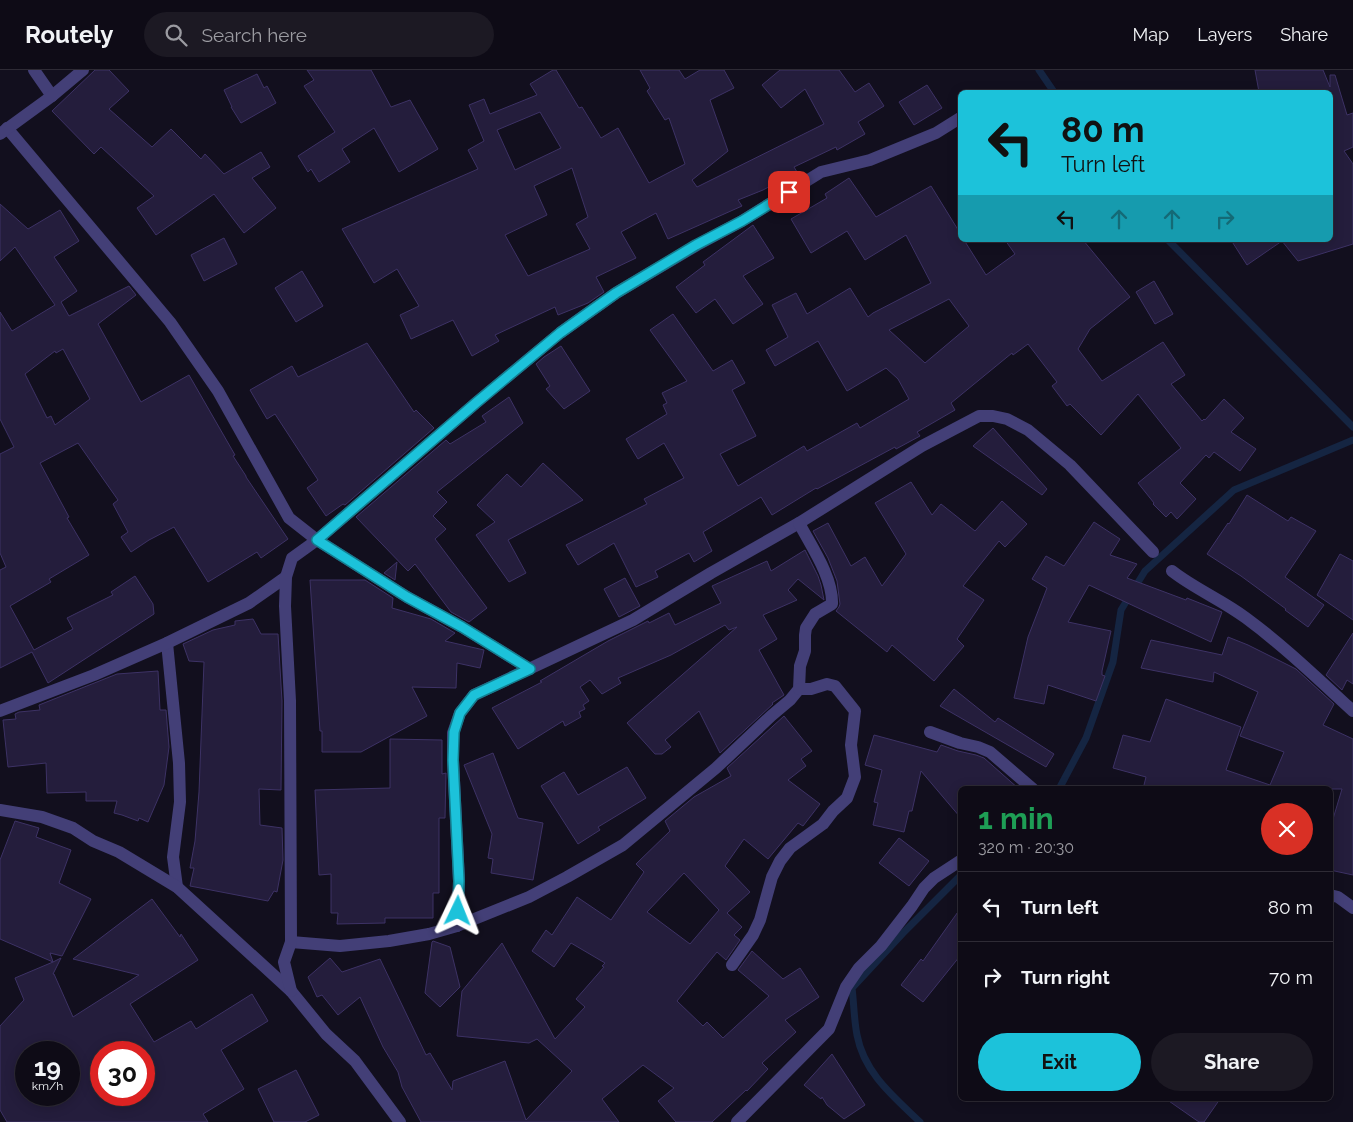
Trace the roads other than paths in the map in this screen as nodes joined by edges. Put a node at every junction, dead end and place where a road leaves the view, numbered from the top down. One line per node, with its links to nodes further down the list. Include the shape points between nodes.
1 (34, 70): 3 (street)
2 (83, 70): 3 (street)
3 (52, 96): 5 (street)
4 (958, 119): 7 (street, via 936,133 870,160 821,172 616,293 552,339)
5 (4, 131): 7 (street, via 170,322 218,391 289,518)
6 (799, 523): 8 (street, via 922,446 979,416 992,416 1007,419 1028,430 1070,465); 12 (street, via 633,620); 13 (street, via 824,572 832,593 832,604 815,614 806,628)
7 (317, 540): 10 (street, via 292,558); 12 (street)
8 (1153, 552)
9 (1172, 571): 14 (street, via 1245,618)
10 (286, 577): 11 (street, via 249,603); 24 (street)
11 (168, 643): 15 (street); 20 (street, via 179,763 180,802 173,857)
12 (530, 669): 23 (street, via 474,695 460,713 454,732 459,881)
13 (798, 689): 23 (street, via 716,768 624,845 529,897); 25 (street, via 827,684 835,686 856,711 850,745 855,776 847,798 823,824 790,848 780,861 760,920)
14 (1353, 710)
15 (0, 711)
16 (930, 732): 17 (street, via 990,752)
17 (1030, 786)
18 (0, 810): 20 (street, via 42,817 73,828)
19 (958, 862): 28 (street, via 924,888 859,968 846,987 829,1029)
20 (177, 886): 26 (street)
21 (1333, 896): 22 (street)
22 (1353, 908)
23 (457, 926): 24 (street, via 389,941 340,946)
24 (292, 942): 26 (street, via 284,962)
25 (732, 965)
26 (291, 991): 27 (street, via 326,1034 355,1061)
27 (400, 1122)
28 (737, 1122)

